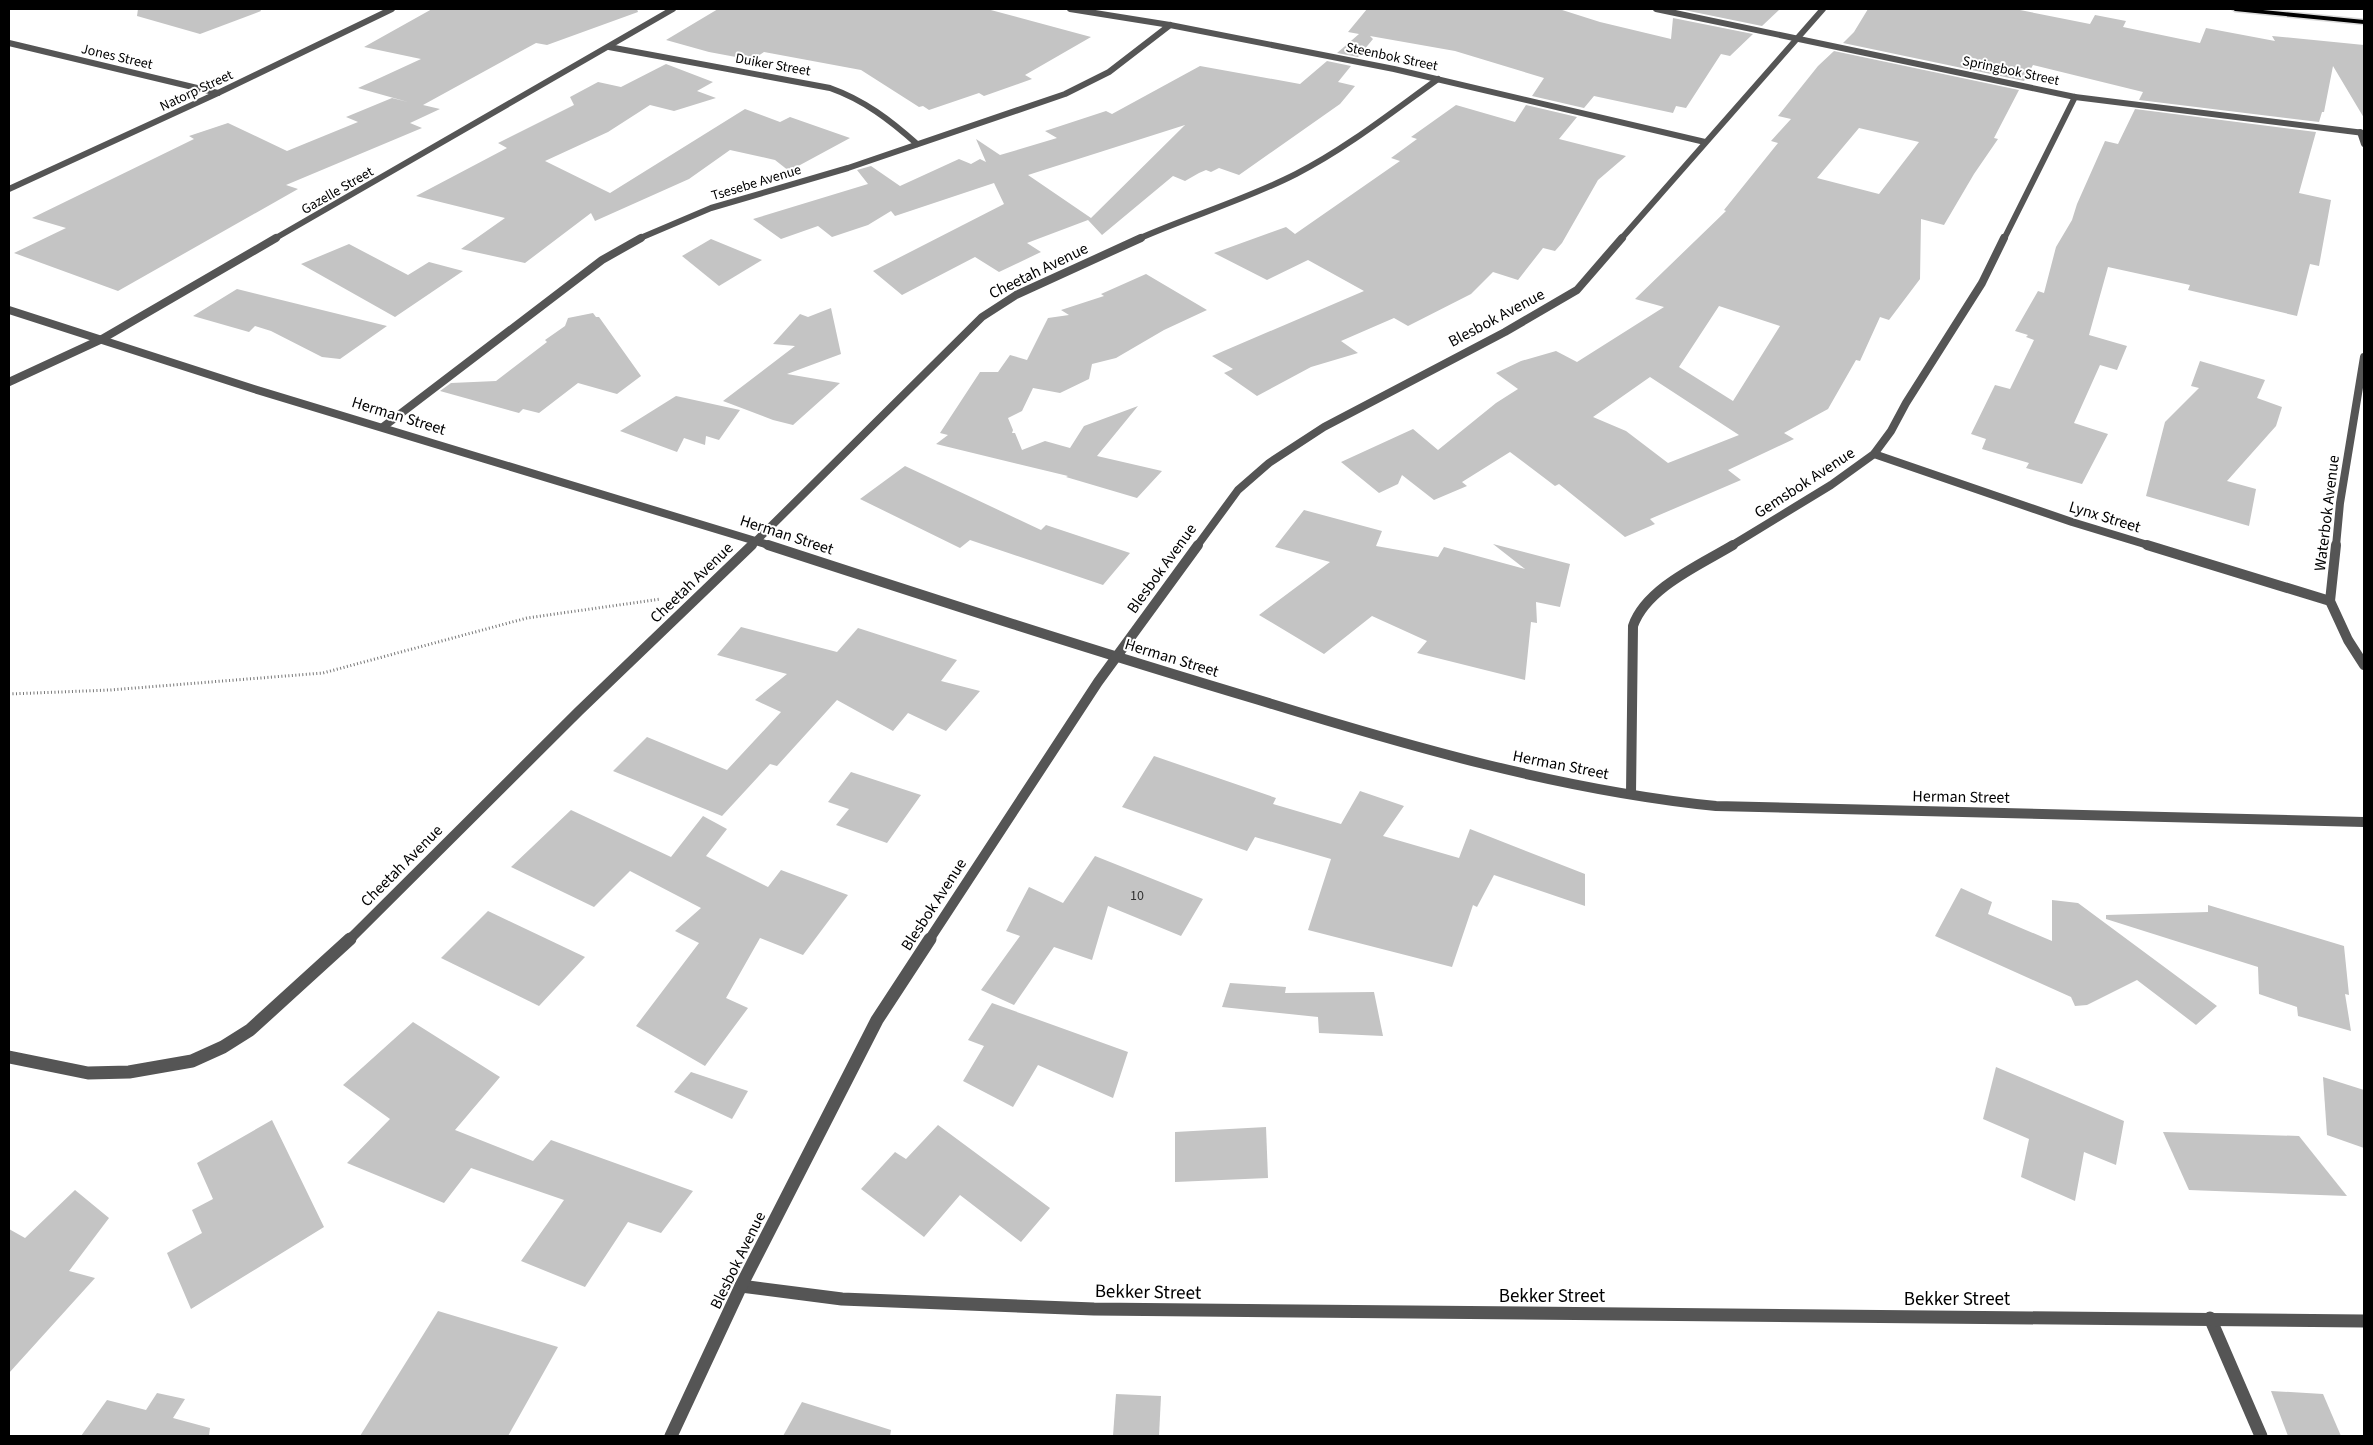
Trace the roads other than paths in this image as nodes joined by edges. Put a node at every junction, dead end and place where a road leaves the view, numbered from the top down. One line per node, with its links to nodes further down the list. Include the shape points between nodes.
1 (392, 9): 13 (street, Natorp Street)
2 (673, 9): 11 (street, Gazelle Street)
3 (1070, 9): 8 (street, Steenbok Street)
4 (1656, 9): 9 (street, Springbok Street)
5 (1823, 9): 9 (street, Blesbok Avenue)
6 (2235, 9): 7 (main road)
7 (2364, 22)
8 (1170, 25): 12 (street, Steenbok Street); 17 (street, Tsesebe Avenue, via 1108,72 1088,83)
9 (1799, 37): 14 (street, Springbok Street); 16 (street, Blesbok Avenue)
10 (9, 43): 13 (street, Jones Street)
11 (608, 47): 17 (street, Duiker Street, via 830,88 853,96 881,112); 21 (street, Gazelle Street)
12 (1438, 79): 16 (street, Steenbok Street); 26 (street, Cheetah Avenue, via 1332,154 1298,173 1255,194 1146,236 1016,295 994,309 968,330)
13 (218, 93): 19 (street, Natorp Street)
14 (2075, 97): 15 (street, Springbok Street); 25 (street, Gemsbok Avenue, via 1982,283 1906,403 1892,431)
15 (2362, 132): 18 (street)
16 (1705, 142): 28 (street, Blesbok Avenue, via 1577,290 1526,321 1336,420 1253,474)
17 (917, 144): 24 (street, Tsesebe Avenue, via 711,208 641,238 602,260)
18 (2364, 144)
19 (9, 189)
20 (9, 310): 21 (street, Herman Street)
21 (102, 339): 23 (street, Gazelle Street); 24 (street, Herman Street)
22 (2364, 357): 27 (street, Waterbok Avenue, via 2340,503)
23 (9, 382)
24 (383, 427): 26 (street, Herman Street)
25 (1874, 454): 27 (street, Lynx Street, via 2072,522); 30 (street, Gemsbok Avenue, via 1831,485 1655,594 1637,614 1633,626)
26 (756, 541): 28 (street, Herman Street); 32 (street, Cheetah Avenue, via 579,711 335,954 250,1030 192,1061 129,1072 88,1073)
27 (2330, 601): 29 (street)
28 (1115, 657): 30 (street, Herman Street, via 1456,759); 33 (street, Blesbok Avenue, via 878,1020)
29 (2364, 665)
30 (1631, 794): 31 (street, Herman Street, via 1716,806)
31 (2364, 822)
32 (9, 1057)
33 (742, 1286): 34 (street, Bekker Street, via 852,1299 1169,1311); 36 (street, Blesbok Avenue)
34 (2210, 1318): 35 (street, Bekker Street); 37 (street)
35 (2364, 1321)
36 (670, 1436)
37 (2261, 1436)

